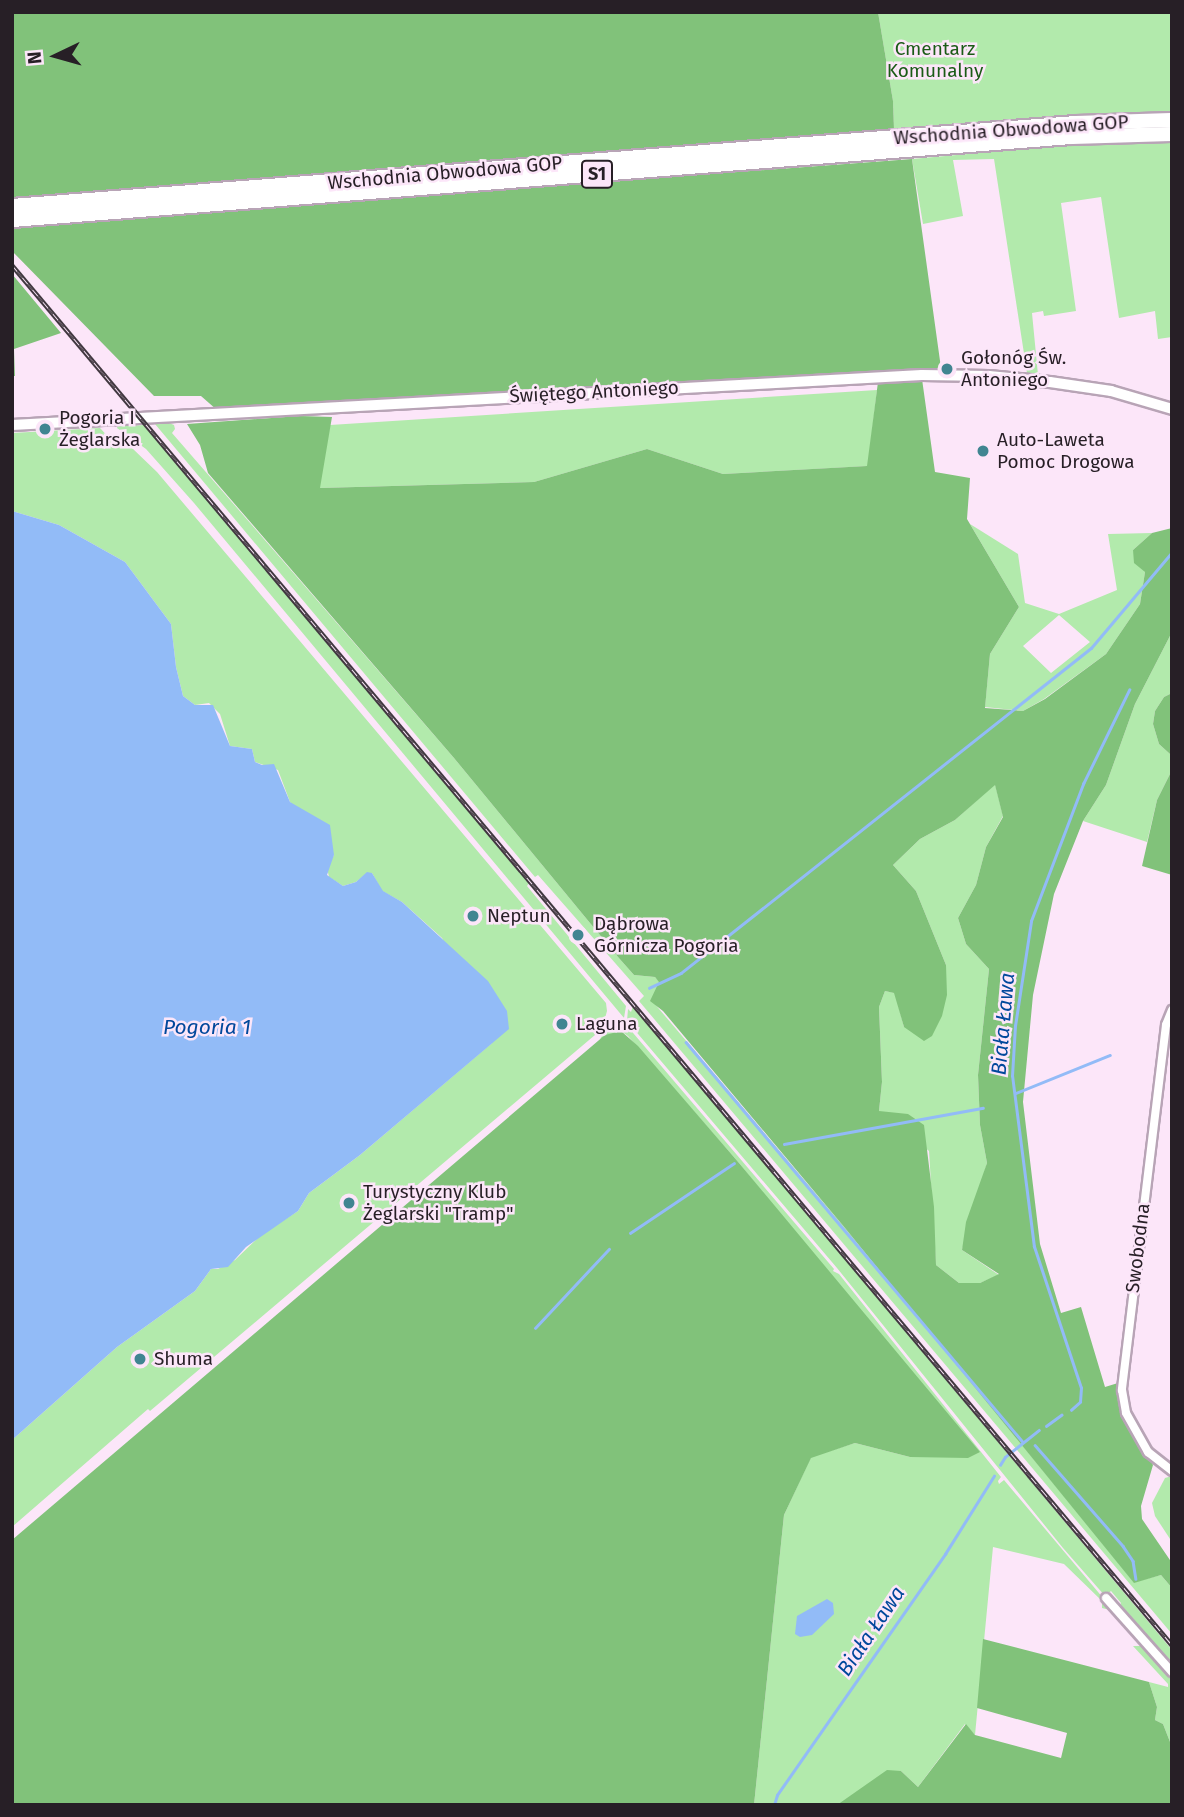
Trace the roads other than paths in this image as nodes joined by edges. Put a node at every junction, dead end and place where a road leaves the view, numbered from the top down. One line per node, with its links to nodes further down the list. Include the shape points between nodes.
1 (1172, 120): 3 (highway, Wschodnia Obwodowa GOP / S1, via 1075,122)
2 (1172, 134): 4 (highway, Wschodnia Obwodowa GOP / S1, via 1071,137)
3 (12, 206)
4 (17, 220)
5 (1172, 409): 6 (street, Świętego Antoniego, via 1111,391 1050,382 922,375)
6 (12, 425)
7 (1172, 1010): 8 (street, Swobodna, via 1166,1025 1122,1390 1125,1409 1148,1451)
8 (1172, 1471)
9 (1106, 1598): 10 (street)
10 (1172, 1672)

